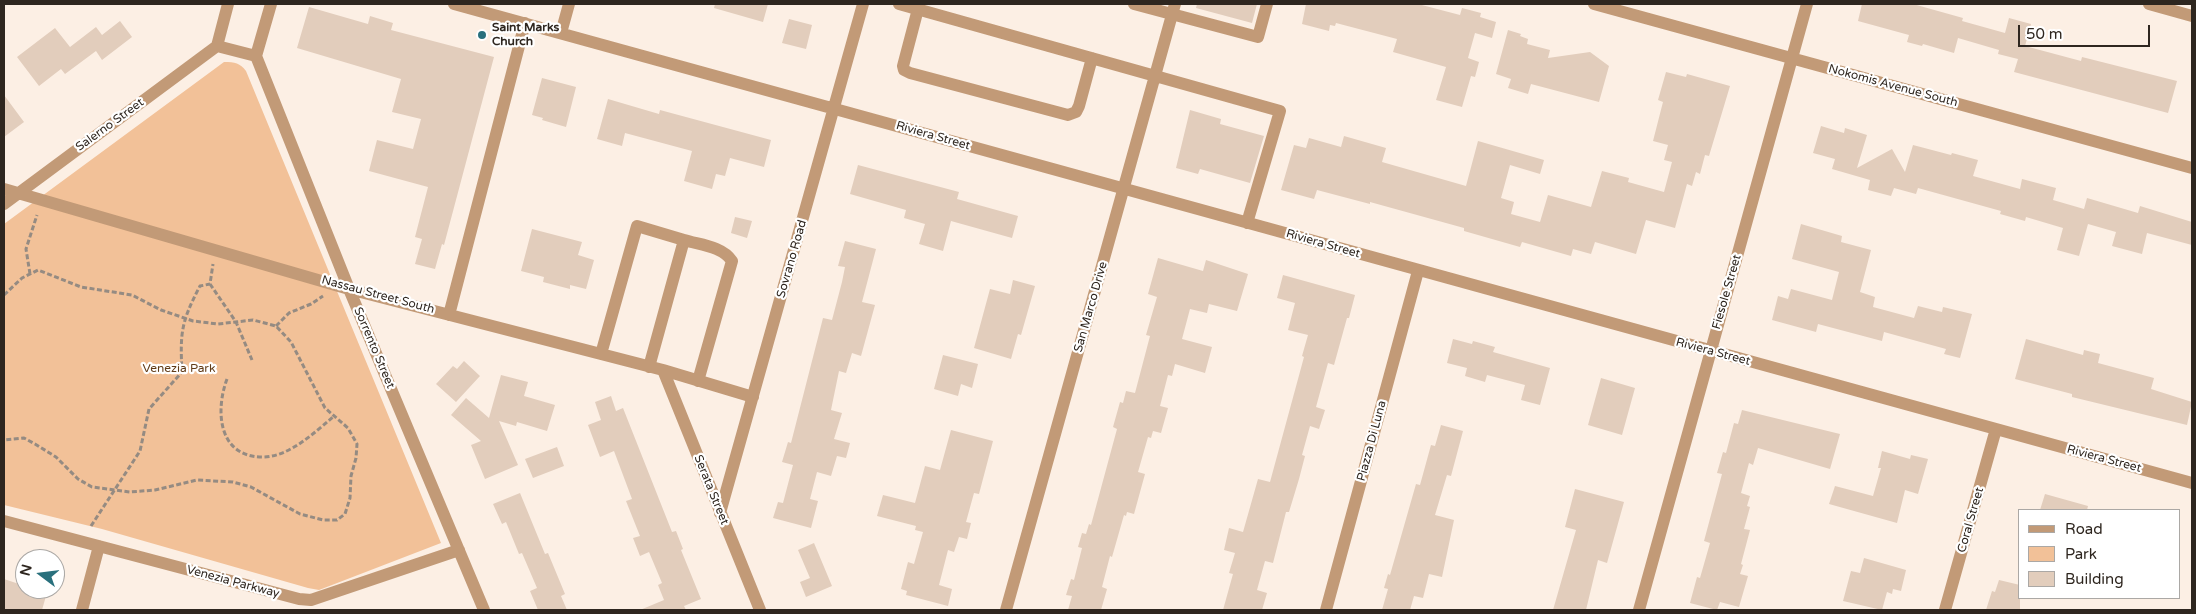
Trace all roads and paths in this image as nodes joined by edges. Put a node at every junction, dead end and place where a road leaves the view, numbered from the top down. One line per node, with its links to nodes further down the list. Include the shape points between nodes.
1 (228, 4): 17 (street)
2 (271, 4): 18 (street)
3 (454, 4): 15 (street, Riviera Street)
4 (569, 4): 16 (street)
5 (863, 4): 22 (street, Sovrano Road)
6 (899, 4): 12 (street)
7 (1134, 4): 13 (street)
8 (1268, 4): 13 (street, via 1258,37)
9 (1594, 4): 20 (street, Nokomis Avenue South)
10 (1807, 4): 20 (street, Fiesole Street)
11 (2149, 4): 14 (street)
12 (918, 9): 19 (street); 19 (street, via 903,66 910,73 1068,115 1076,112 1079,106)
13 (1174, 9): 21 (street, San Marco Drive)
14 (2192, 16)
15 (525, 23): 16 (street, Riviera Street); 38 (street)
16 (561, 33): 22 (street, Riviera Street)
17 (217, 46): 18 (street); 26 (street, Salerno Street)
18 (256, 56): 35 (street, Sorrento Street)
19 (1092, 58): 21 (street)
20 (1793, 58): 23 (street, Nokomis Avenue South); 42 (street, Fiesole Street)
21 (1155, 76): 25 (street, San Marco Drive); 29 (street, via 1280,111)
22 (834, 109): 25 (street, Riviera Street); 49 (street, Sovrano Road)
23 (2192, 168)
24 (4, 189): 26 (street, Nassau Street South)
25 (1124, 189): 29 (street, Riviera Street); 63 (street, San Marco Drive)
26 (18, 192): 27 (street, Salerno Street); 35 (street, Nassau Street South)
27 (4, 204)
28 (37, 215): 33 (path, via 26,249)
29 (1247, 223): 32 (street, Riviera Street)
30 (684, 240): 43 (street, via 637,226); 45 (street); 48 (street, via 721,250 732,261)
31 (213, 263): 34 (path)
32 (1418, 271): 42 (street, Riviera Street); 64 (street, Piazza Di Luna)
33 (30, 274): 37 (path); 39 (path, via 38,270 81,287 132,295)
34 (210, 284): 39 (path, via 200,286); 40 (path)
35 (349, 289): 38 (street, Nassau Street South); 59 (street, Sorrento Street)
36 (326, 294): 41 (path, via 289,312)
37 (4, 295)
38 (449, 314): 43 (street, Nassau Street South)
39 (185, 318): 40 (path, via 218,324); 54 (path, via 180,335 182,372 149,410 140,451)
40 (236, 322): 41 (path, via 253,320); 44 (path)
41 (276, 326): 50 (path, via 291,342 312,385)
42 (1710, 351): 51 (street, Riviera Street); 65 (street, Fiesole Street)
43 (601, 354): 45 (street, Nassau Street South)
44 (252, 360)
45 (649, 367): 46 (street, Nassau Street South)
46 (663, 370): 48 (street, Nassau Street South); 55 (street, Serata Street)
47 (226, 379): 50 (path, via 220,407 225,436 246,454 265,457 286,450 304,442)
48 (698, 381): 49 (street, Nassau Street South)
49 (754, 397): 55 (street, Sovrano Road)
50 (333, 417): 54 (path, via 348,428 357,444 350,498 345,514 337,520 311,518 251,487 233,482 196,480 155,490)
51 (1996, 429): 53 (street, Riviera Street); 66 (street, Coral Street)
52 (4, 440): 54 (path, via 24,438 56,457 78,480)
53 (2192, 483)
54 (116, 490): 57 (path)
55 (720, 513): 62 (street, Serata Street)
56 (4, 520): 58 (street, Venezia Parkway)
57 (91, 526)
58 (100, 546): 59 (street, Venezia Parkway, via 311,600); 60 (street)
59 (459, 550): 61 (street, Sorrento Street)
60 (82, 610)
61 (484, 610)
62 (760, 610)
63 (1006, 610)
64 (1326, 610)
65 (1639, 610)
66 (1945, 610)

